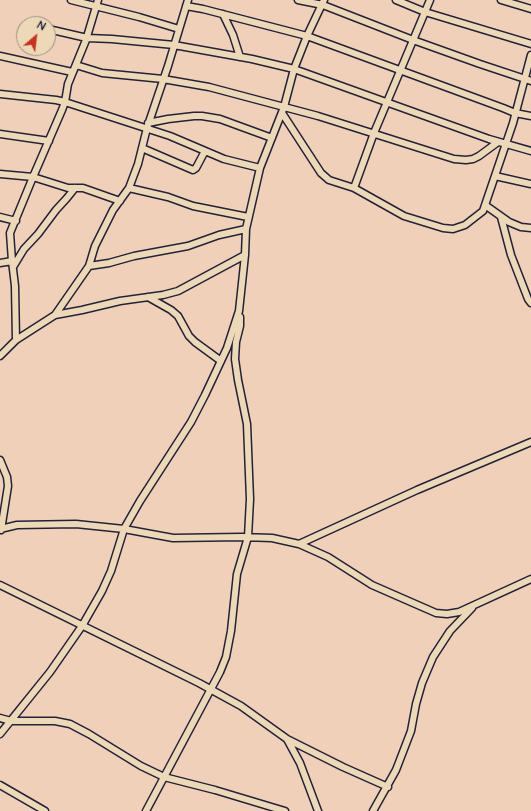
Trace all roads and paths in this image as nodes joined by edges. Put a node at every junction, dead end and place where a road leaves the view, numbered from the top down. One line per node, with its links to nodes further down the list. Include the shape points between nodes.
1 (71, 0): 7 (street)
2 (298, 0): 6 (street)
3 (396, 0): 10 (street)
4 (430, 0): 10 (street)
5 (501, 0): 9 (street)
6 (324, 2): 14 (street); 16 (street)
7 (97, 3): 12 (street); 15 (street)
8 (187, 3): 11 (street); 12 (street)
9 (531, 9)
10 (425, 12): 16 (street); 17 (street)
11 (223, 14): 14 (street); 21 (street)
12 (179, 29): 18 (street)
13 (56, 31): 15 (street)
14 (307, 36): 23 (street); 24 (street)
15 (87, 38): 18 (street); 22 (street)
16 (413, 40): 24 (street); 27 (street)
17 (531, 44)
18 (174, 45): 21 (street); 26 (street)
19 (531, 55): 27 (street)
20 (0, 56): 25 (street)
21 (240, 57): 23 (street)
22 (76, 65): 25 (street); 26 (street, via 102,73)
23 (294, 69): 30 (street); 31 (street)
24 (400, 70): 30 (street); 32 (street)
25 (72, 72): 29 (street)
26 (163, 79): 31 (street, via 209,87); 34 (street)
27 (528, 80): 32 (street)
28 (0, 94): 29 (street)
29 (65, 102): 34 (street); 38 (street)
30 (387, 102): 35 (street); 39 (street)
31 (283, 110): 35 (street, via 318,116); 37 (street); 51 (street, via 321,173 329,180)
32 (516, 113): 33 (street); 40 (street)
33 (531, 116)
34 (147, 125): 37 (street, via 168,118 202,116 220,119); 41 (street); 43 (street)
35 (374, 133): 39 (street, via 454,159 466,160 480,156); 51 (street)
36 (0, 134): 38 (street)
37 (272, 138): 44 (street)
38 (49, 141): 47 (street)
39 (498, 142): 40 (street)
40 (506, 144): 42 (street); 46 (street)
41 (142, 148): 43 (street, via 193,170); 50 (street)
42 (531, 151)
43 (205, 152): 44 (street)
44 (260, 168): 55 (street)
45 (0, 174): 47 (street)
46 (495, 176): 48 (street); 53 (street)
47 (33, 177): 49 (street); 57 (street)
48 (531, 184)
49 (75, 188): 52 (street, via 83,188); 62 (street)
50 (129, 188): 52 (street); 55 (street, via 168,196 193,206)
51 (354, 188): 53 (street, via 404,216 443,228 453,229 465,225 483,211)
52 (120, 201): 63 (street, via 95,246)
53 (485, 205): 56 (street)
54 (0, 217): 57 (street)
55 (248, 217): 59 (street)
56 (501, 217): 58 (street, via 521,227); 65 (street, via 511,255)
57 (16, 221): 62 (street, via 10,233)
58 (531, 228)
59 (246, 230): 60 (street); 63 (street, via 219,235 188,246)
60 (245, 255): 64 (street, via 178,291); 66 (street)
61 (0, 263): 62 (street)
62 (12, 264): 68 (street)
63 (89, 266): 67 (street)
64 (148, 297): 67 (street); 70 (street, via 178,316 189,336)
65 (531, 303)
66 (240, 311): 70 (street); 75 (street, via 235,359 248,424)
67 (55, 314): 68 (street)
68 (16, 340): 69 (street)
69 (0, 356)
70 (221, 360): 74 (street, via 191,422)
71 (531, 442): 76 (street)
72 (0, 460): 73 (street, via 8,486)
73 (1, 529): 74 (street, via 16,525 76,524)
74 (124, 530): 75 (street, via 173,538); 80 (street, via 111,571)
75 (248, 537): 76 (street, via 272,538); 81 (street, via 238,574 226,657)
76 (299, 544): 79 (street, via 328,557 372,585 436,613 459,612)
77 (531, 579): 79 (street)
78 (0, 584): 80 (street)
79 (474, 606): 88 (street, via 450,632 433,657 422,683 411,731)
80 (82, 626): 81 (street); 83 (street)
81 (210, 689): 85 (street, via 241,706); 86 (street)
82 (0, 718): 83 (street)
83 (11, 721): 84 (street); 86 (street, via 55,721 70,724)
84 (0, 734)
85 (287, 738): 88 (street, via 342,767); 93 (street, via 300,763)
86 (164, 777): 89 (street); 91 (street)
87 (0, 785): 90 (street)
88 (388, 786): 94 (street)
89 (274, 809): 92 (street)
90 (45, 811)
91 (146, 811)
92 (285, 811)
93 (318, 811)
94 (372, 811)

